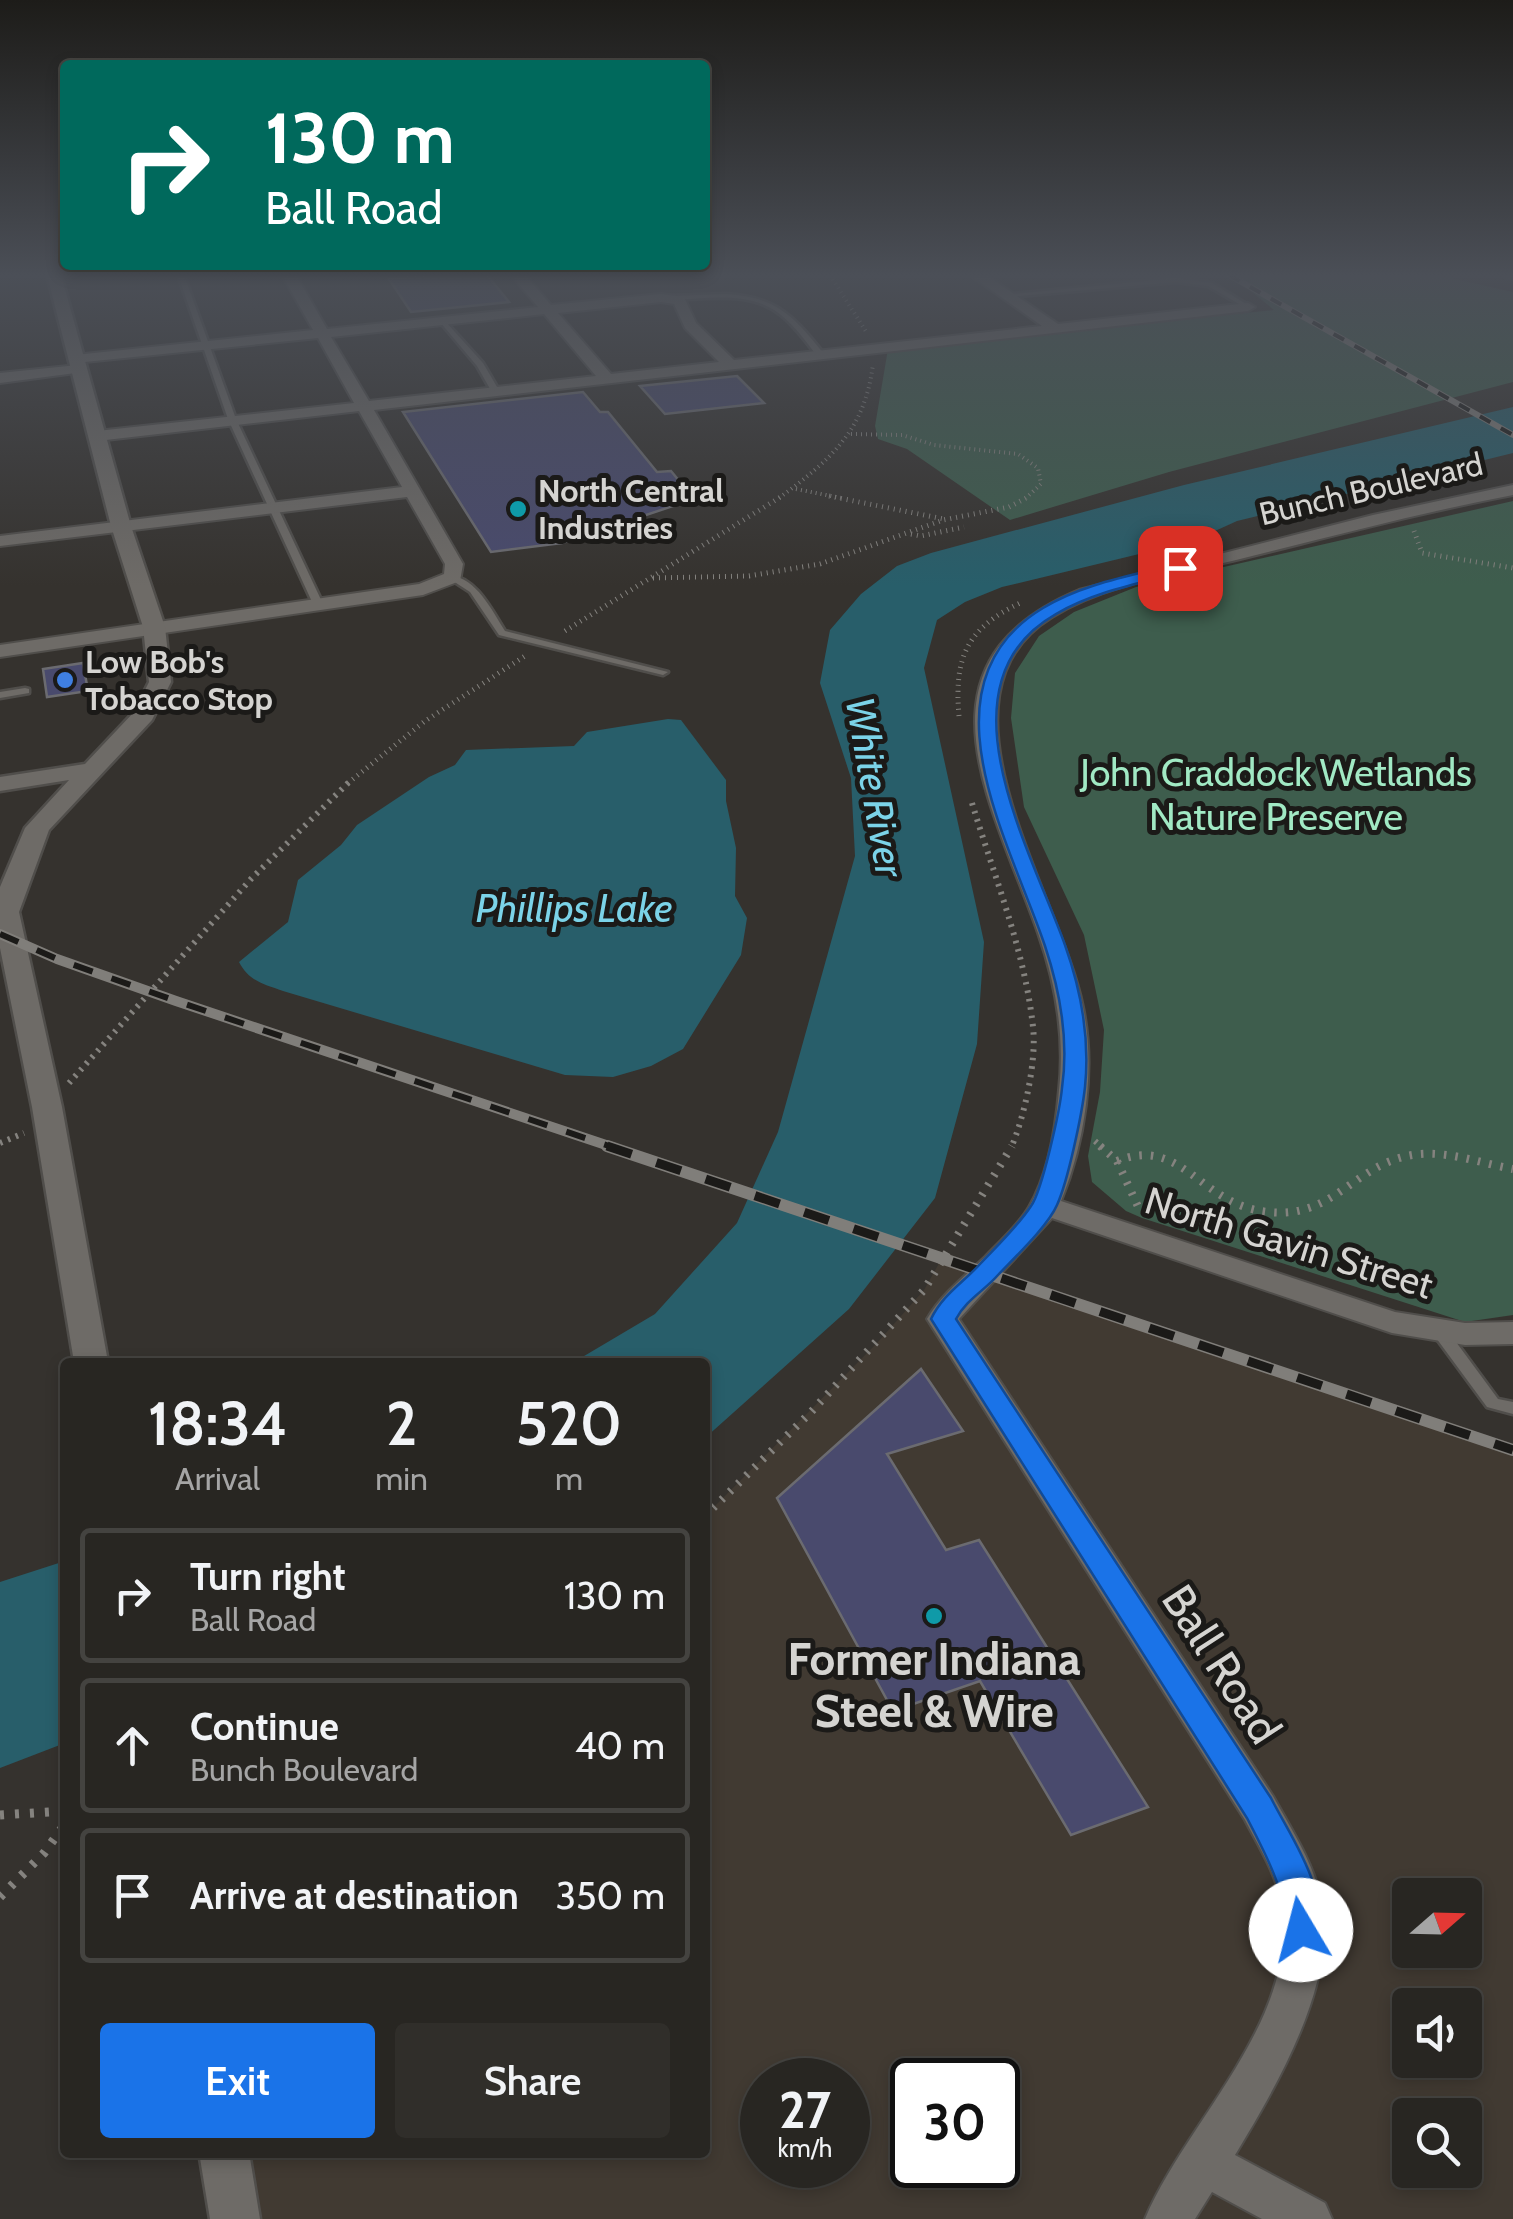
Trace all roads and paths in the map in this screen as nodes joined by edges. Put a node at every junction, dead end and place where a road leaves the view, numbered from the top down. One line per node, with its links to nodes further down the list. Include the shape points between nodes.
1 (81, 379): 12 (main road)
2 (218, 379): 10 (lane)
3 (348, 379): 9 (street)
4 (488, 379): 8 (lane)
5 (620, 379): 7 (street)
6 (871, 379): 11 (path)
7 (608, 380): 8 (street)
8 (496, 392): 9 (street)
9 (364, 406): 10 (street); 15 (street)
10 (232, 419): 12 (street); 16 (lane)
11 (851, 434): 13 (path); 18 (path, via 902,435 934,446 1018,454 1038,468 1041,484 1024,500)
12 (97, 436): 19 (main road)
13 (794, 488): 18 (path); 25 (path)
14 (1513, 490): 17 (street, Bunch Boulevard)
15 (412, 491): 16 (street); 24 (street, via 454,564)
16 (272, 508): 19 (street); 27 (lane)
17 (1396, 515): 23 (path, via 1415,531 1422,553); 43 (street, Bunch Boulevard, via 1097,590 1034,620 995,667 987,710 994,784 1056,948 1074,1024 1074,1088)
18 (944, 519): 21 (path)
19 (122, 526): 22 (street); 28 (main road)
20 (964, 526): 21 (path)
21 (910, 534): 25 (path, via 800,568)
22 (0, 541)
23 (1513, 568)
24 (453, 577): 27 (street, via 433,587); 29 (lane, via 473,590 502,633)
25 (651, 578): 29 (path)
26 (1026, 601): 36 (path, via 979,628 960,655)
27 (318, 604): 28 (street)
28 (154, 627): 30 (street); 34 (main road, via 160,682)
29 (545, 644): 31 (lane); 41 (path, via 369,764)
30 (0, 651)
31 (663, 672)
32 (25, 691): 33 (lane)
33 (0, 694)
34 (154, 699): 35 (lane); 37 (main road)
35 (102, 702)
36 (960, 728)
37 (90, 770): 38 (main road); 40 (main road, via 37,828)
38 (0, 784)
39 (970, 797): 42 (path, via 1022,964 1034,1031)
40 (3, 900): 50 (main road)
41 (110, 1038)
42 (1023, 1118): 43 (path); 52 (path, via 924,1290)
43 (1065, 1128): 44 (path, via 1092,1137); 46 (street, Bunch Boulevard)
44 (1117, 1161): 45 (path, via 1168,1155 1219,1197 1277,1214 1324,1207 1404,1156); 47 (path, via 1142,1218)
45 (1513, 1169)
46 (1045, 1206): 47 (street, North Gavin Street); 58 (street, Ball Road, via 951,1303 944,1319 1259,1808 1302,1908 1286,2018)
47 (1134, 1238): 48 (street, North Gavin Street, via 1392,1322)
48 (1440, 1331): 49 (street, North Gavin Street); 51 (lane, via 1493,1403)
49 (1513, 1333)
50 (90, 1358)
51 (1513, 1408)
52 (710, 1511)
53 (60, 1812): 54 (path)
54 (0, 1815)
55 (60, 1831): 56 (path)
56 (0, 1897)
57 (225, 2158): 59 (main road)
58 (1204, 2162): 60 (street, Ball Road); 61 (street)
59 (235, 2219)
60 (1168, 2219)
61 (1310, 2219)

